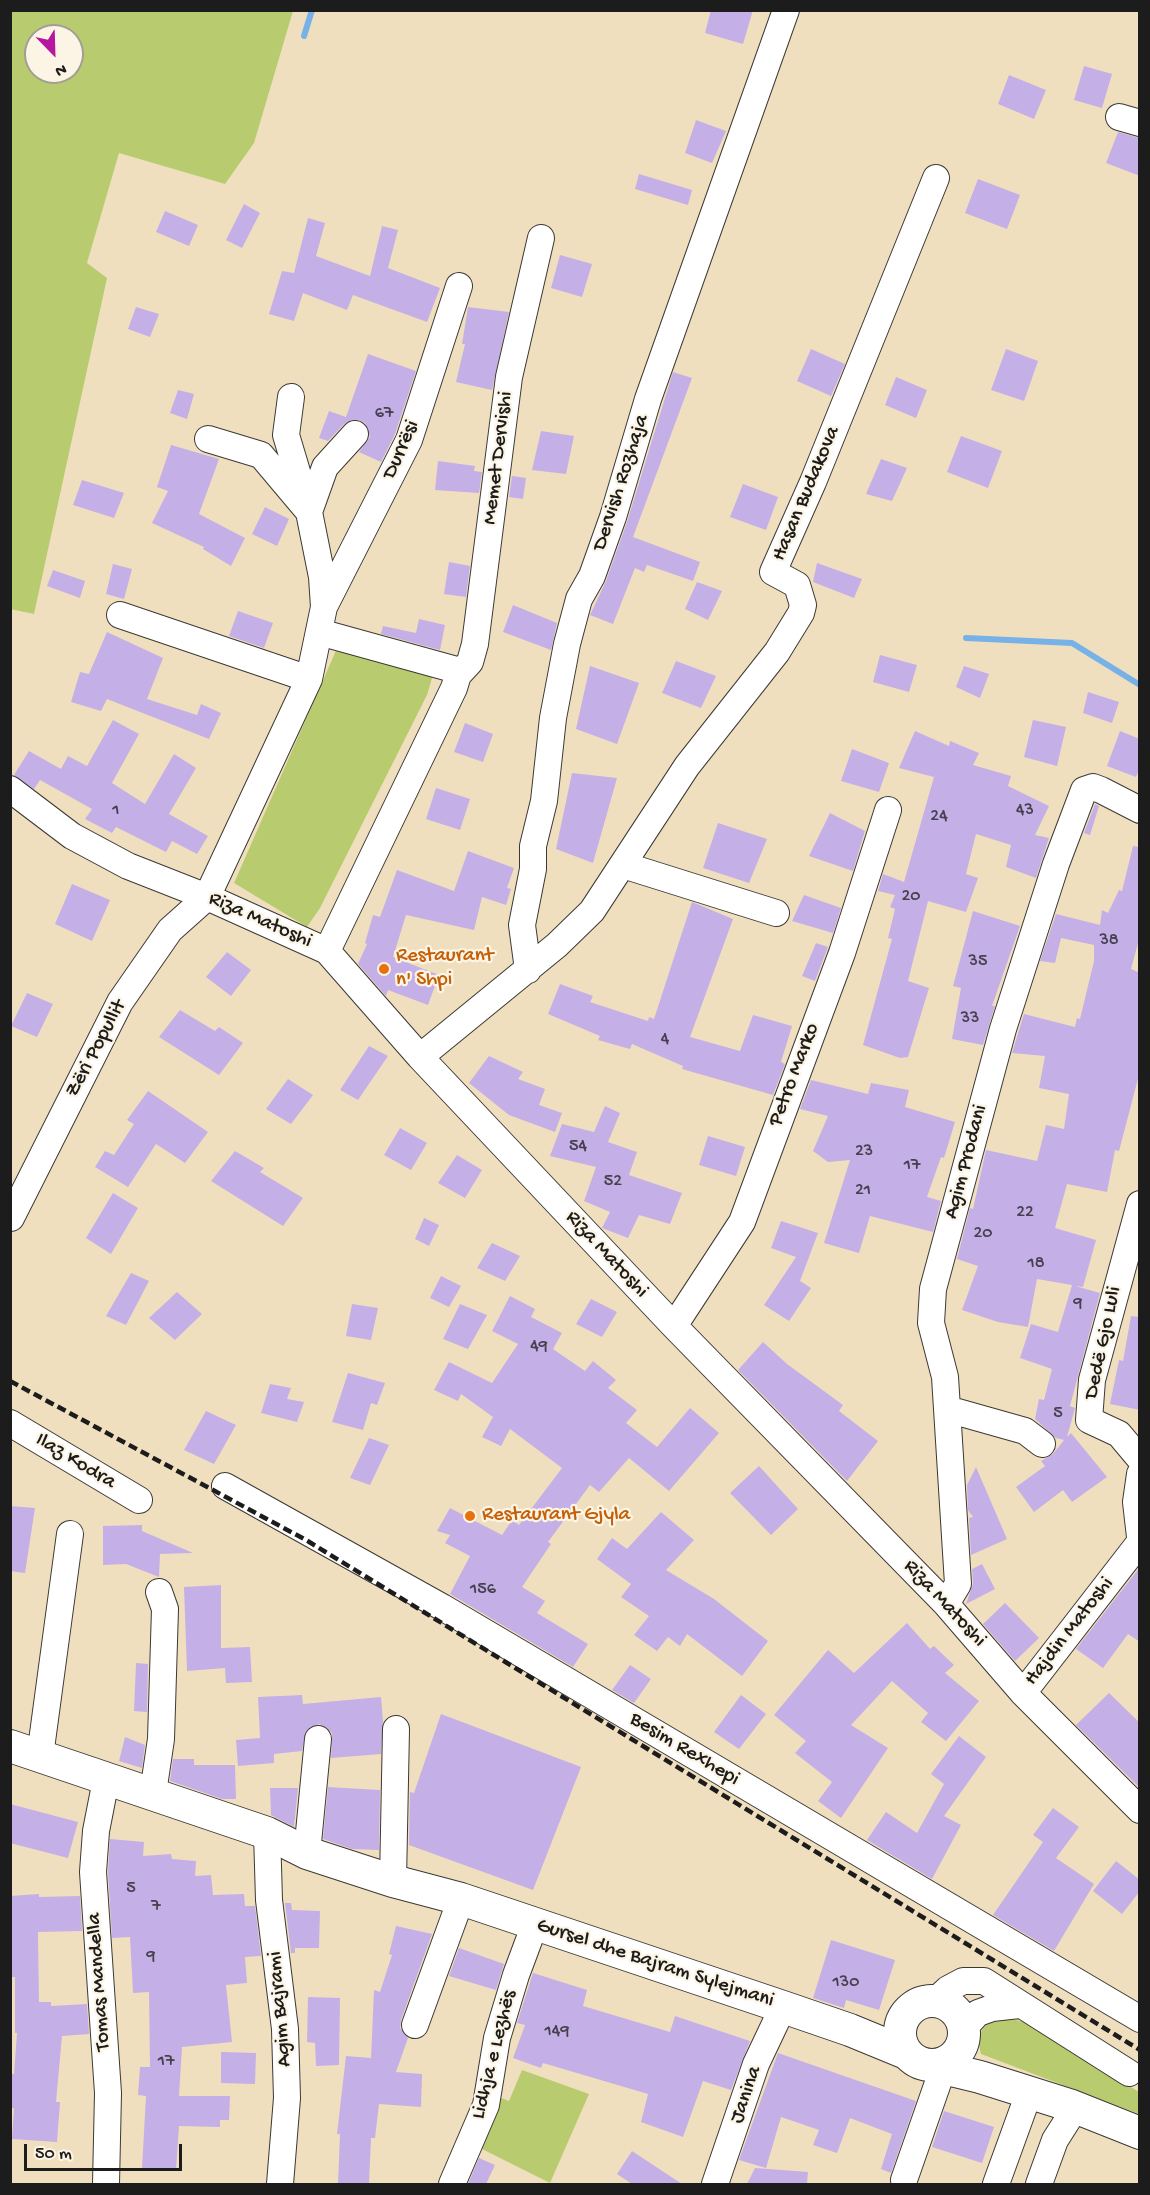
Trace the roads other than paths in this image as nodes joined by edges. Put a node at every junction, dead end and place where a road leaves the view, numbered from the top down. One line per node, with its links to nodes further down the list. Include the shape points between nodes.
1 (786, 10): 21 (street, Dervish Rozhaja, via 648,399 613,517 592,576 579,599 553,718 544,801 522,925)
2 (936, 178): 17 (street, Hasan Budakova, via 773,572 796,585 803,605 801,613 777,652 687,766)
3 (541, 238): 12 (street, Memet Dervishi, via 509,378 475,644 470,662)
4 (459, 286): 9 (street, Durrësi, via 409,440)
5 (291, 397): 8 (street, Durrësi, via 286,435)
6 (355, 434): 8 (street, via 325,467)
7 (208, 439): 8 (street, Durrësi, via 261,455)
8 (309, 512): 9 (street, Durrësi)
9 (324, 607): 11 (street, Durrësi)
10 (120, 615): 13 (street)
11 (319, 632): 12 (street, via 453,669); 13 (street, Durrësi)
12 (458, 675): 20 (street, Memet Dervishi)
13 (309, 678): 18 (street, Durrësi)
14 (10, 789): 18 (street, Riza Matoshi, via 72,836 128,866)
15 (888, 810): 25 (street, Petro Marko, via 842,953 742,1222)
16 (1140, 810): 26 (street, Agim Prodani, via 1101,789 1084,790 1013,996 933,1289 931,1323 945,1377)
17 (623, 864): 19 (street); 21 (street, Hasan Budakova, via 592,911)
18 (207, 897): 20 (street, Riza Matoshi); 24 (street, Zëri Popullit, via 170,930 120,1002)
19 (776, 913)
20 (327, 951): 22 (street, Riza Matoshi)
21 (528, 970): 22 (street, Hasan Budakova)
22 (420, 1056): 25 (street, Riza Matoshi)
23 (1140, 1204): 29 (street, Dedë Gjo Luli, via 1092,1380 1089,1420 1119,1434)
24 (10, 1218)
25 (674, 1326): 37 (street, Riza Matoshi)
26 (947, 1408): 28 (street, via 1025,1431); 37 (street, Agim Prodani, via 958,1584)
27 (10, 1423): 32 (street, Ilaz Kodra)
28 (1042, 1444)
29 (1140, 1459)
30 (1140, 1474): 34 (street, via 1136,1502)
31 (225, 1486): 55 (street, Besim Rexhepi, via 442,1607)
32 (139, 1500)
33 (70, 1534): 42 (street)
34 (1140, 1537)
35 (1140, 1542): 38 (street, Hajdin Matoshi)
36 (159, 1592): 44 (street, via 165,1609 161,1739)
37 (946, 1604): 38 (street, Riza Matoshi)
38 (1023, 1693): 45 (street, Riza Matoshi)
39 (396, 1729): 48 (street)
40 (318, 1738): 47 (street)
41 (10, 1746): 42 (street, Gursel dhe Bajram Sylejmani)
42 (40, 1756): 43 (street, Gursel dhe Bajram Sylejmani)
43 (106, 1780): 44 (street, Gursel dhe Bajram Sylejmani); 65 (street, Tomas Mandella, via 93,1872 108,2093)
44 (153, 1792): 46 (street, Gursel dhe Bajram Sylejmani)
45 (1140, 1810)
46 (267, 1833): 47 (street, Gursel dhe Bajram Sylejmani); 66 (street, Agim Bajrami, via 269,1899 285,2041 287,2098)
47 (307, 1853): 48 (street, Gursel dhe Bajram Sylejmani)
48 (393, 1881): 49 (street, Gursel dhe Bajram Sylejmani)
49 (461, 1899): 50 (street, Gursel dhe Bajram Sylejmani); 56 (street)
50 (535, 1924): 53 (street, Gursel dhe Bajram Sylejmani); 67 (street, Lidhja e Lezhës, via 497,2038 486,2105)
51 (935, 2001): 52 (street, via 948,1989 974,1980 984,1981); 54 (street, via 915,2006); 58 (street, via 954,2009)
52 (1019, 2005): 58 (street, via 978,2013); 60 (street)
53 (783, 2007): 57 (street, Gursel dhe Bajram Sylejmani); 68 (street, Janina, via 756,2064)
54 (907, 2013): 57 (street); 59 (street, via 900,2033)
55 (1140, 2019)
56 (415, 2025)
57 (850, 2030): 59 (street, Gursel dhe Bajram Sylejmani)
58 (952, 2052): 59 (street, via 925,2065); 61 (street, via 980,2077); 64 (street)
59 (906, 2054)
60 (1129, 2073)
61 (1029, 2093): 62 (street); 69 (street)
62 (1072, 2106): 63 (street); 70 (street)
63 (1140, 2133)
64 (904, 2180)
65 (106, 2184)
66 (280, 2184)
67 (452, 2184)
68 (715, 2184)
69 (996, 2184)
70 (1039, 2184)

